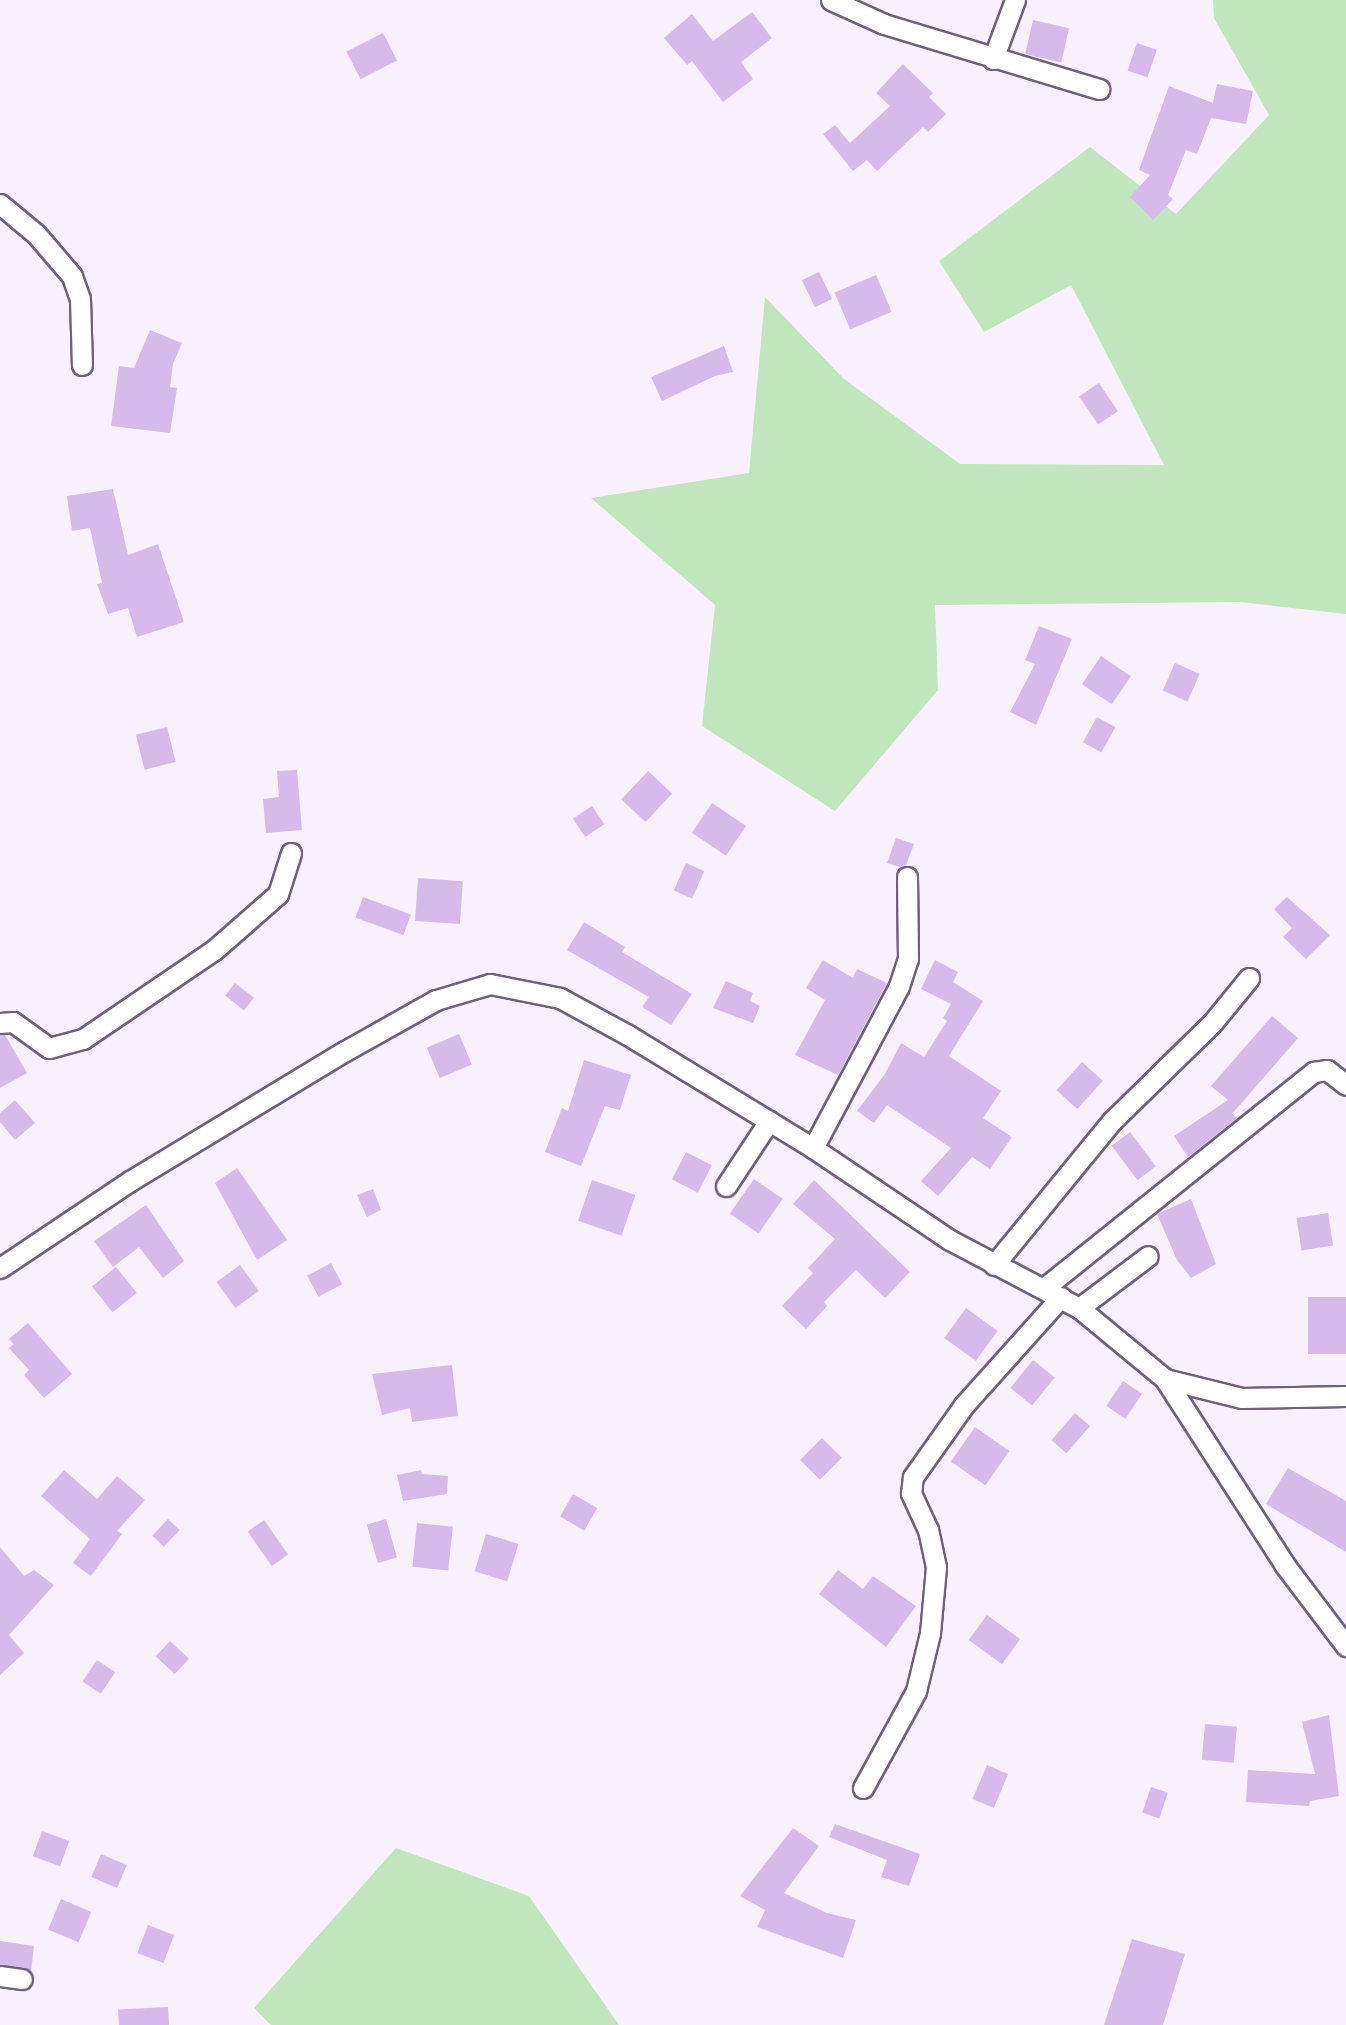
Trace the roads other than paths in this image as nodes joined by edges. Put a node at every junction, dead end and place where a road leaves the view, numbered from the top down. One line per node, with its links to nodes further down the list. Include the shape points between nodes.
1 (831, 0): 3 (street, via 884,24)
2 (1015, 0): 3 (street)
3 (993, 59): 4 (street)
4 (1099, 89)
5 (0, 204): 6 (street, via 36,234 72,276 80,299)
6 (82, 365)
7 (291, 853): 10 (street, via 278,894 214,950 83,1039 48,1048 13,1022)
8 (907, 877): 13 (street, via 908,959 899,986)
9 (1250, 978): 16 (street, via 1213,1022 1112,1121)
10 (0, 1023)
11 (1346, 1085): 18 (street, via 1327,1070 1314,1072)
12 (769, 1121): 13 (street); 14 (street); 17 (street, via 560,998 490,984 436,1000 345,1051 130,1181)
13 (813, 1148): 16 (street)
14 (726, 1186)
15 (1148, 1256): 19 (street)
16 (994, 1265): 18 (street)
17 (0, 1268)
18 (1053, 1292): 19 (street); 23 (street, via 913,1477 911,1493 928,1530 936,1567 930,1633 916,1691)
19 (1079, 1308): 20 (street)
20 (1165, 1379): 21 (street, via 1242,1398); 22 (street, via 1284,1564)
21 (1346, 1396)
22 (1346, 1646)
23 (863, 1788)
24 (0, 1976): 25 (street)
25 (22, 1979)

